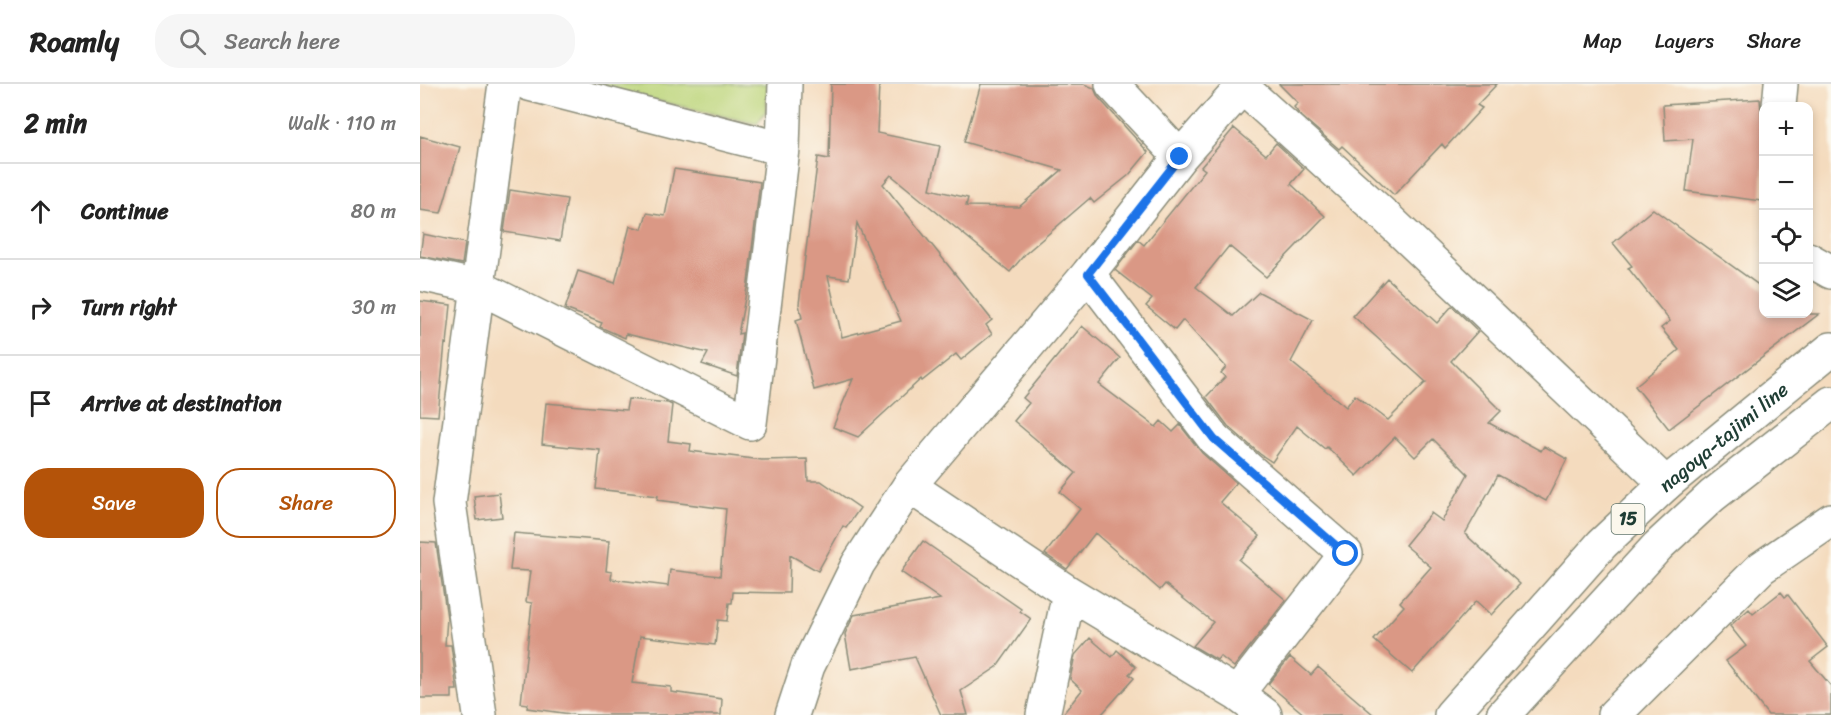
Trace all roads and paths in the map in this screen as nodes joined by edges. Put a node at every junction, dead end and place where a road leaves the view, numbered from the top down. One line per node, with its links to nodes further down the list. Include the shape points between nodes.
1 (505, 84): 14 (street)
2 (529, 84): 8 (street)
3 (785, 84): 8 (street)
4 (1112, 84): 9 (street)
5 (1781, 84): 7 (street)
6 (1244, 86): 9 (street); 17 (street)
7 (1779, 102)
8 (783, 149): 14 (street, via 750,423)
9 (1180, 157): 13 (street)
10 (1813, 261): 11 (street)
11 (1831, 272)
12 (420, 274): 14 (street)
13 (1088, 274): 18 (street); 22 (street, via 1214,439 1346,554)
14 (479, 287): 19 (street)
15 (1831, 349): 17 (street, nagoya-tajimi line / 15)
16 (1831, 403): 28 (street, nagoya-tajimi line / 15, via 1712,496 1666,539)
17 (1666, 484): 27 (street, nagoya-tajimi line / 15, via 1602,544)
18 (909, 486): 21 (street); 24 (street, via 858,564 808,666)
19 (434, 503): 23 (street)
20 (1831, 520): 29 (street, via 1761,568)
21 (1069, 593): 22 (street); 25 (street)
22 (1237, 693): 26 (street)
23 (480, 715)
24 (792, 715)
25 (1044, 715)
26 (1265, 715)
27 (1451, 715)
28 (1503, 715)
29 (1614, 715)

